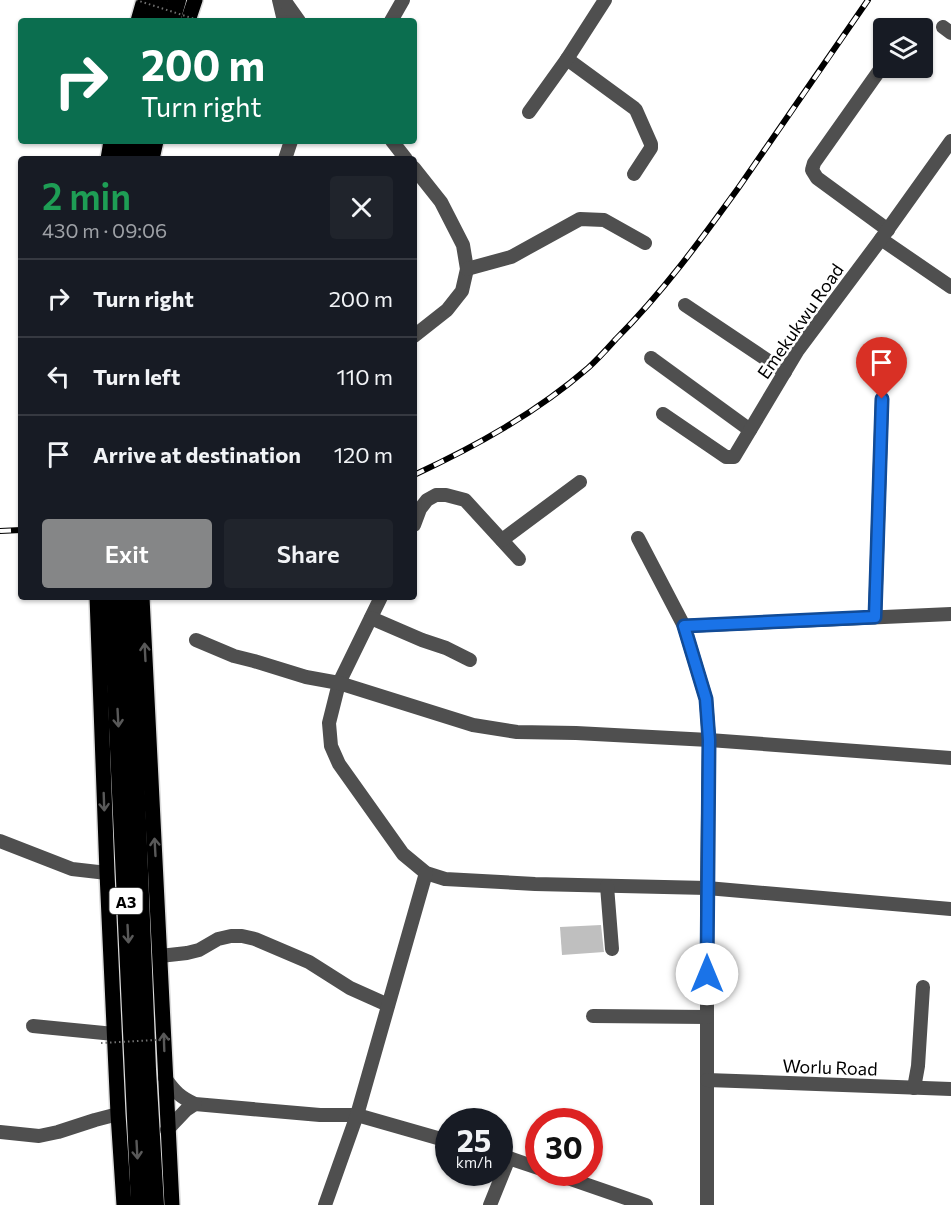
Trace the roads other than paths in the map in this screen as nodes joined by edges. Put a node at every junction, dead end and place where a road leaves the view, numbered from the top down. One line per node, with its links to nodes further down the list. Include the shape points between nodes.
1 (144, 0): 9 (main road)
2 (159, 0): 10 (highway)
3 (177, 0): 11 (highway)
4 (195, 0): 12 (main road)
5 (279, 0): 13 (street)
6 (284, 0): 14 (street)
7 (403, 0): 15 (street)
8 (605, 0): 16 (street)
9 (139, 18)
10 (155, 18)
11 (172, 18)
12 (189, 18)
13 (283, 18)
14 (297, 18)
15 (393, 18)
16 (567, 58): 18 (street); 23 (street, via 636,111 651,148)
17 (874, 78): 24 (street, via 812,170)
18 (529, 112)
19 (951, 141): 24 (street, Emekukwu Road)
20 (394, 144): 21 (street)
21 (404, 156)
22 (417, 172): 26 (street, via 441,202 463,245)
23 (634, 174)
24 (884, 235): 27 (street); 31 (street, Emekukwu Road)
25 (645, 243): 26 (street, via 604,220 580,219 512,257)
26 (467, 269): 29 (street, via 462,291 447,310)
27 (951, 287)
28 (685, 305): 31 (street)
29 (417, 334)
30 (651, 358): 34 (street)
31 (785, 372): 34 (street, Emekukwu Road)
32 (882, 399): 46 (street)
33 (663, 414): 34 (street, Emekukwu Road, via 726,457 734,457)
34 (750, 430)
35 (580, 482): 38 (street)
36 (417, 517): 38 (street, via 427,500 436,495 465,500)
37 (638, 538): 48 (street)
38 (502, 540): 39 (street)
39 (519, 559)
40 (97, 600): 55 (main road, one-way to 55)
41 (112, 600): 82 (highway, A3, one-way to 82)
42 (128, 600): 83 (highway, A3)
43 (142, 600): 61 (main road, one-way to 43)
44 (380, 600): 47 (street)
45 (951, 614): 46 (street)
46 (875, 617): 48 (street)
47 (371, 618): 50 (street); 51 (street)
48 (684, 626): 52 (street, via 706,699)
49 (196, 640): 51 (street, via 234,656)
50 (470, 660)
51 (339, 684): 52 (street, via 473,725 517,732); 56 (street, via 329,723 331,746 339,764 404,854)
52 (709, 740): 53 (street); 58 (street)
53 (951, 758)
54 (0, 841): 55 (street, via 72,869)
55 (107, 873): 67 (main road)
56 (426, 873): 57 (street, via 445,879); 63 (street)
57 (607, 886): 58 (street); 60 (street)
58 (707, 888): 59 (street); 65 (street)
59 (951, 909)
60 (612, 949)
61 (160, 956): 63 (street, via 187,953 218,939 242,936 309,962 350,988); 68 (main road, one-way to 61)
62 (923, 987): 70 (street)
63 (388, 1005): 74 (street)
64 (593, 1016): 65 (street)
65 (707, 1017): 69 (street)
66 (33, 1026): 67 (street)
67 (114, 1034): 73 (main road)
68 (165, 1078): 72 (street, via 180,1097); 75 (main road)
69 (707, 1080): 70 (street, Worlu Road); 87 (street)
70 (914, 1088): 71 (street, Worlu Road)
71 (951, 1089)
72 (195, 1104): 74 (street); 75 (street)
73 (118, 1114): 76 (street, via 39,1136); 81 (main road)
74 (357, 1115): 77 (street); 85 (street)
75 (167, 1130): 84 (main road)
76 (0, 1132)
77 (435, 1137)
78 (496, 1186): 86 (street)
79 (589, 1186): 80 (street)
80 (639, 1204)
81 (124, 1205)
82 (141, 1205)
83 (155, 1205)
84 (172, 1205)
85 (325, 1205)
86 (490, 1205)
87 (707, 1205)

